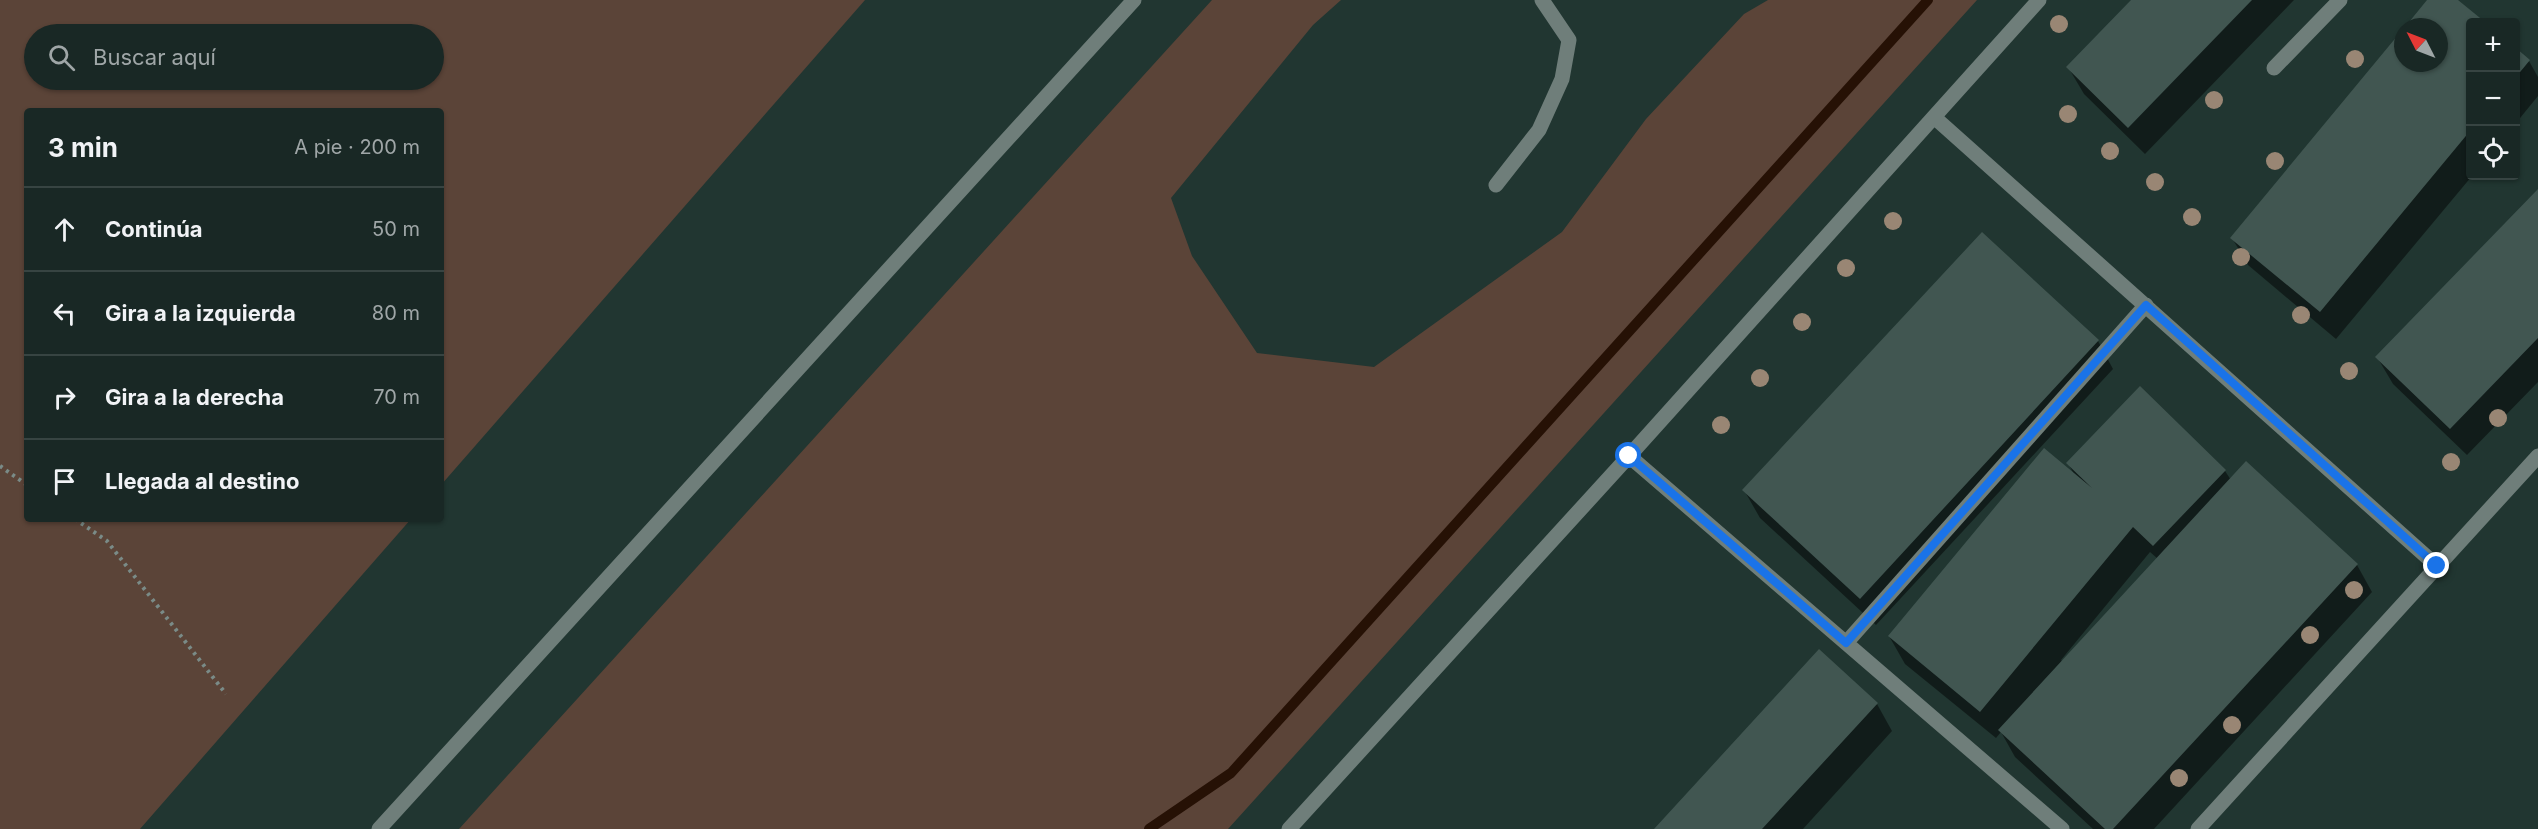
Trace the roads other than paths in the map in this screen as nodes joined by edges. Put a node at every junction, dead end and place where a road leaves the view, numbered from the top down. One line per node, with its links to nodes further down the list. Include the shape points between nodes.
1 (1134, 0): 13 (lane)
2 (1542, 0): 7 (lane, via 1569,40 1562,79 1539,130)
3 (2039, 0): 6 (lane)
4 (2340, 0): 5 (lane)
5 (2274, 68)
6 (1934, 117): 8 (lane); 9 (lane)
7 (1496, 185)
8 (2146, 305): 11 (lane); 12 (lane)
9 (1629, 456): 12 (lane); 14 (lane)
10 (2538, 456): 11 (lane)
11 (2437, 566): 16 (lane)
12 (1846, 643): 15 (lane)
13 (379, 829)
14 (1289, 829)
15 (2061, 829)
16 (2198, 829)

